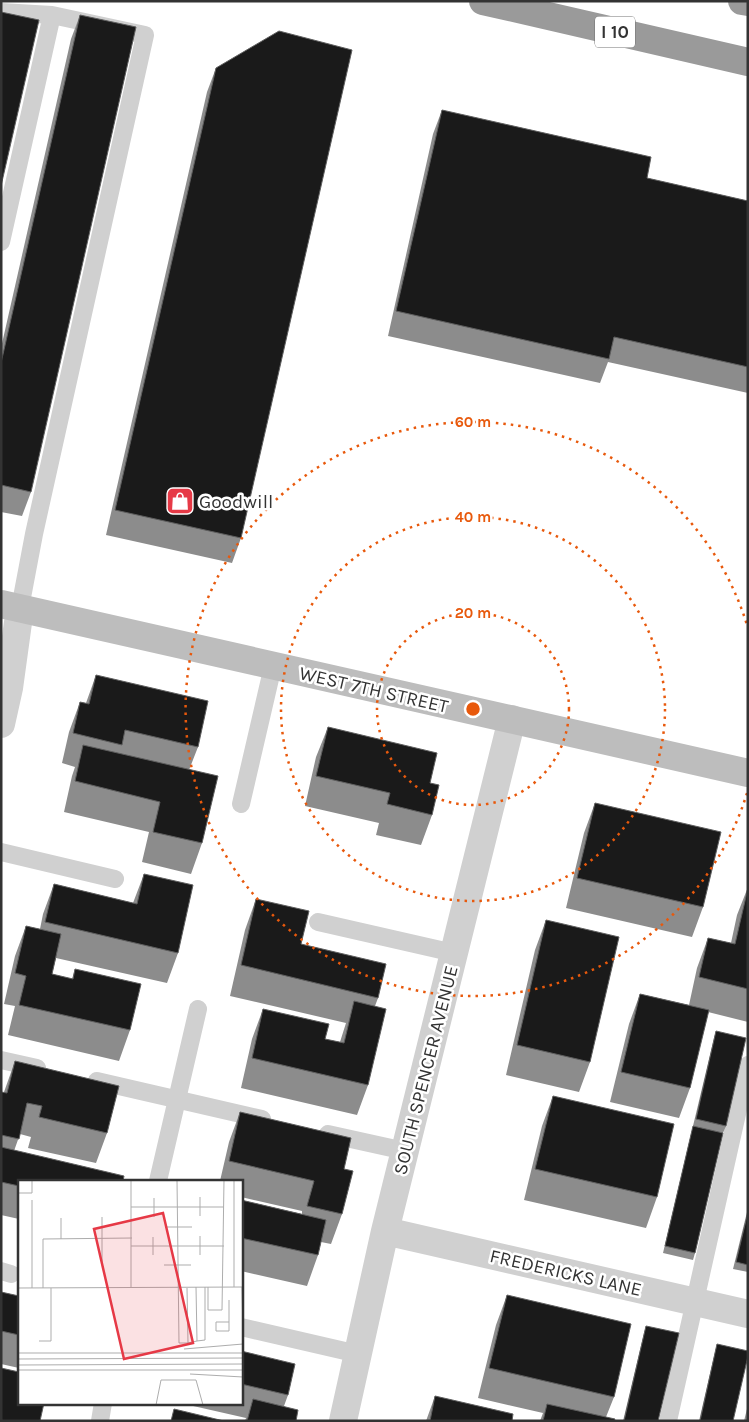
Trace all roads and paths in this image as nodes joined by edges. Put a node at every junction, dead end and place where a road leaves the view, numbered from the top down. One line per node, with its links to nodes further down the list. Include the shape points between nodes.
1 (483, 1): 6 (highway, I 10)
2 (742, 1): 3 (highway)
3 (748, 2)
4 (1, 12): 5 (lane)
5 (52, 15): 7 (lane); 8 (lane, via 146,35 34,534)
6 (748, 62)
7 (1, 242)
8 (10, 606): 9 (main road, WEST 7TH STREET); 11 (street, via 9,688)
9 (273, 666): 10 (main road, WEST 7TH STREET); 13 (lane)
10 (512, 719): 12 (main road, WEST 7TH STREET); 17 (street, SOUTH SPENCER AVENUE)
11 (1, 724)
12 (748, 773)
13 (241, 804)
14 (1, 852): 15 (lane)
15 (115, 879)
16 (318, 922): 17 (lane)
17 (454, 953): 26 (street, SOUTH SPENCER AVENUE)
18 (198, 1008): 23 (lane)
19 (1, 1060): 21 (lane)
20 (748, 1066): 29 (lane)
21 (50, 1070)
22 (79, 1077): 23 (lane)
23 (177, 1099): 24 (lane); 27 (lane)
24 (281, 1123)
25 (310, 1129): 26 (lane)
26 (405, 1151): 28 (street, SOUTH SPENCER AVENUE)
27 (158, 1180)
28 (385, 1231): 29 (street, FREDERICKS LANE); 32 (street, SOUTH SPENCER AVENUE)
29 (695, 1302): 30 (street, FREDERICKS LANE); 36 (lane)
30 (748, 1314)
31 (242, 1327): 32 (lane)
32 (358, 1354): 35 (street, SOUTH SPENCER AVENUE)
33 (103, 1404): 34 (lane)
34 (100, 1421)
35 (343, 1421)
36 (668, 1421)

